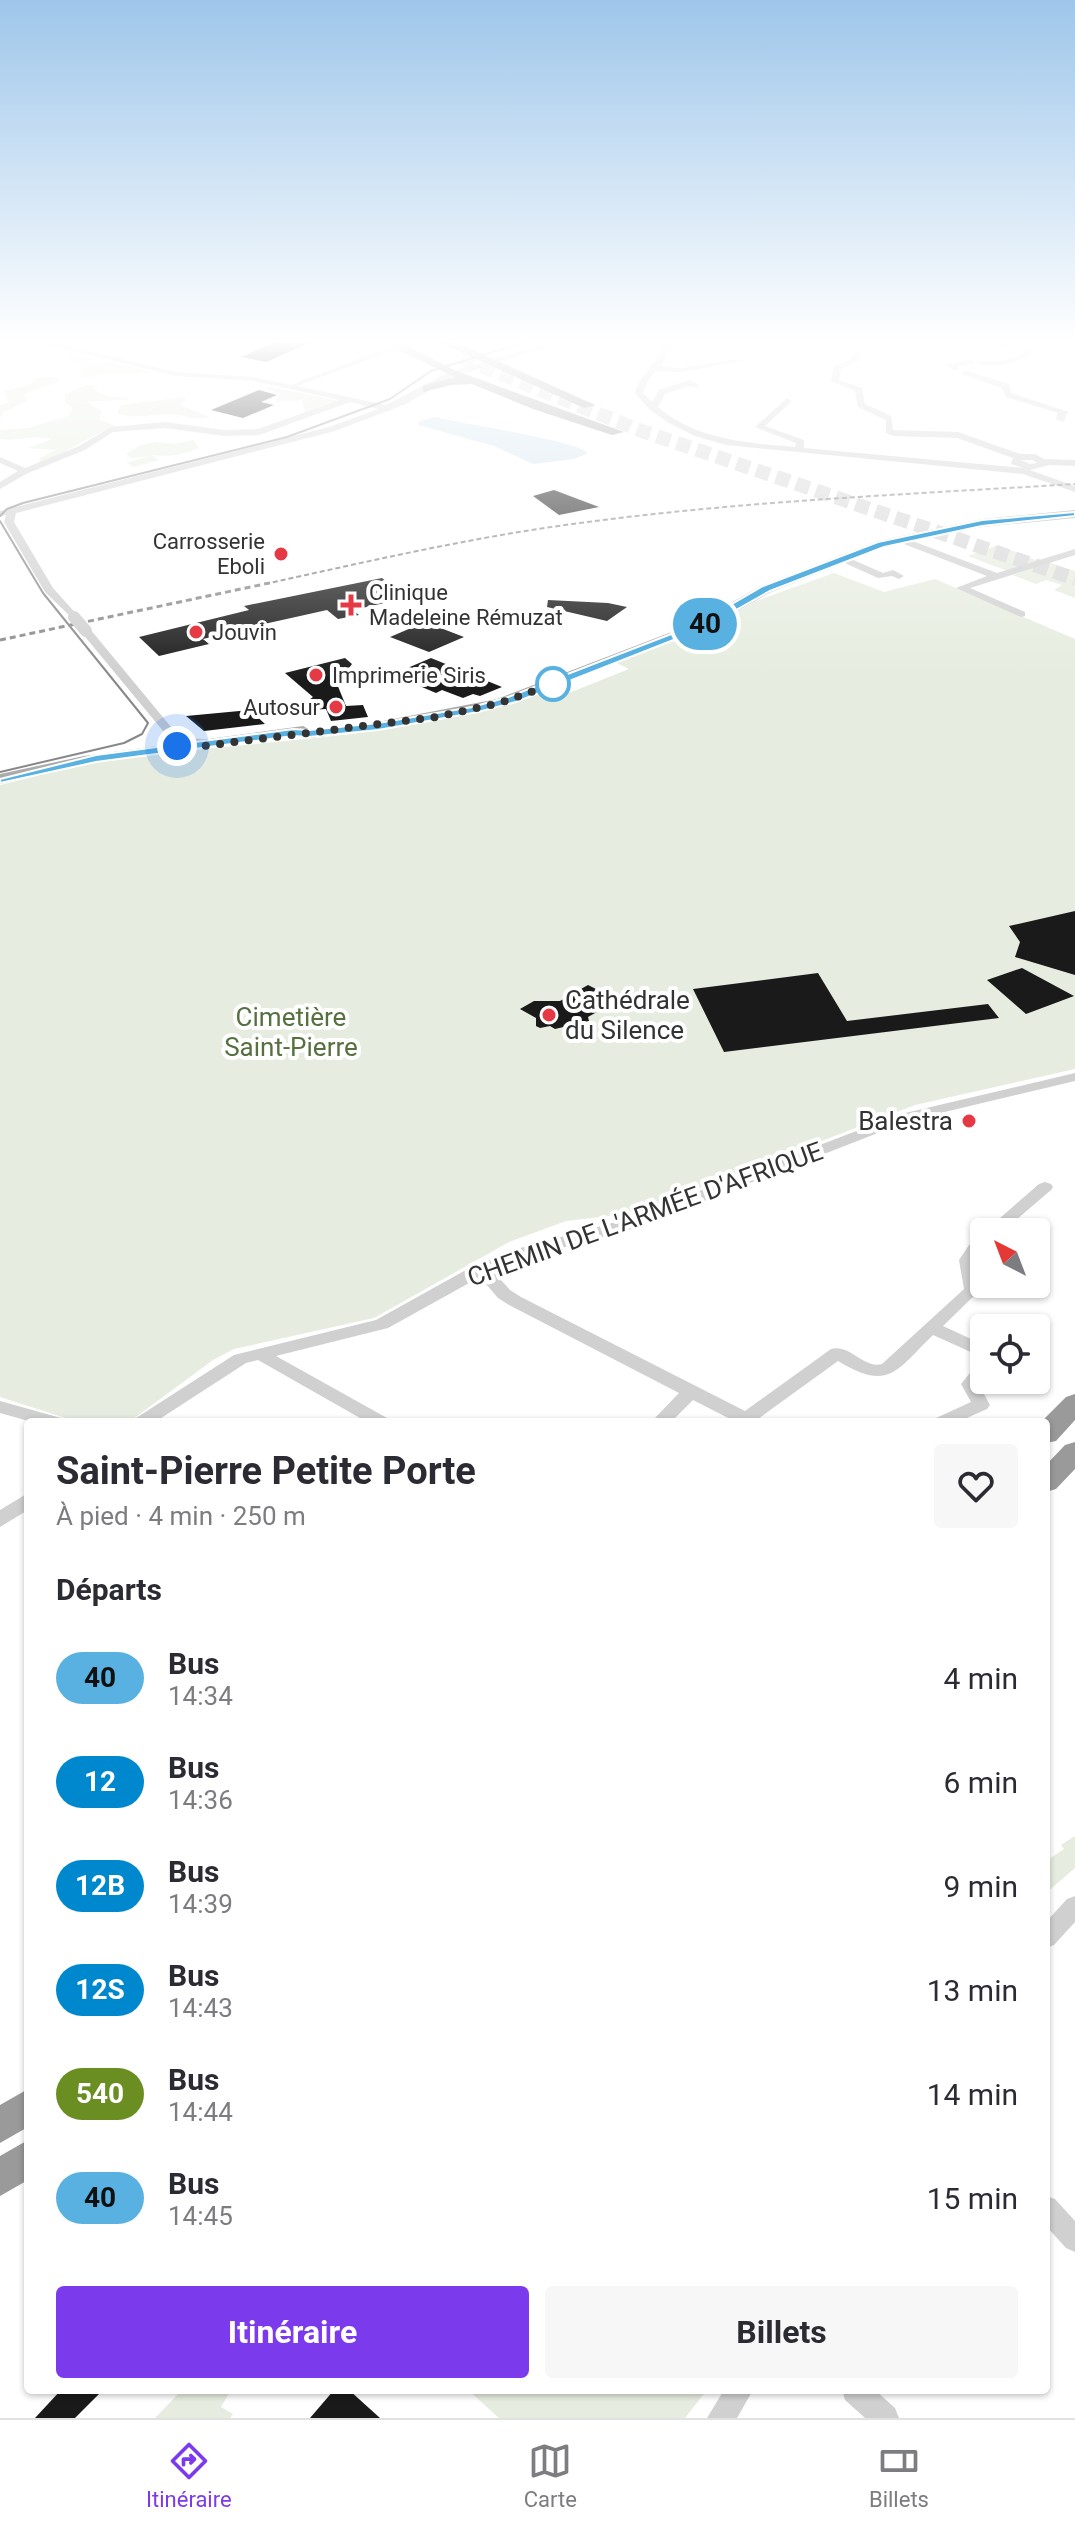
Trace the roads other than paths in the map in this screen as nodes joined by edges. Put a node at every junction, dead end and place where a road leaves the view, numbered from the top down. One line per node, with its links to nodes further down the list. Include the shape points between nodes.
1 (64, 456): 10 (street)
2 (229, 456): 13 (street)
3 (868, 456): 9 (street)
4 (1016, 456): 5 (street)
5 (1019, 457): 7 (street); 9 (street, via 1014,462)
6 (0, 460): 10 (street)
7 (1045, 462): 8 (street); 9 (street)
8 (1075, 463)
9 (1024, 469): 12 (street)
10 (25, 471): 11 (street)
11 (0, 486)
12 (1075, 489)
13 (12, 511): 15 (street); 23 (street, bridge, via 9,522 37,573)
14 (1074, 513): 16 (main road)
15 (0, 514)
16 (899, 539): 18 (main road); 20 (street)
17 (1075, 552): 20 (street)
18 (842, 558): 19 (street, via 879,577); 22 (main road, via 766,589 700,626 512,699 394,723)
19 (899, 576)
20 (995, 576): 21 (street, via 961,588)
21 (1021, 614)
22 (230, 741): 23 (street); 23 (main road, via 203,746)
23 (169, 743): 24 (main road)
24 (0, 779)
25 (1075, 1077): 29 (street, CHEMIN DE L'ARMÉE D'AFRIQUE, via 906,1117 629,1224)
26 (1045, 1187): 27 (street)
27 (1008, 1218)
28 (970, 1254): 30 (street)
29 (482, 1269): 34 (street, CHEMIN DE L'ARMÉE D'AFRIQUE, via 382,1324); 35 (street, via 515,1301)
30 (970, 1283)
31 (970, 1292): 32 (street)
32 (932, 1328): 33 (street); 45 (street, via 882,1371 869,1371 841,1354 833,1355)
33 (970, 1346)
34 (258, 1353): 41 (street, CHEMIN DE L'ARMÉE D'AFRIQUE, via 223,1367); 42 (street)
35 (691, 1392): 43 (street); 44 (street)
36 (975, 1394): 46 (street, via 981,1405)
37 (1075, 1403): 47 (highway)
38 (0, 1407): 39 (street); 40 (street)
39 (24, 1418)
40 (40, 1418)
41 (148, 1418)
42 (374, 1418)
43 (664, 1418)
44 (744, 1418)
45 (751, 1418)
46 (951, 1418)
47 (1050, 1430)
48 (1075, 1452): 49 (highway)
49 (1050, 1478)
50 (24, 1503): 51 (street)
51 (0, 1520)
52 (1073, 1909): 53 (street); 54 (street)
53 (1050, 1919)
54 (1050, 1934)
55 (24, 2109): 56 (highway)
56 (0, 2126)
57 (24, 2161): 58 (highway)
58 (0, 2178)
59 (1050, 2212): 60 (street)
60 (1075, 2239)
61 (737, 2394): 63 (street)
62 (859, 2394): 64 (street)
63 (721, 2418)
64 (885, 2418)

